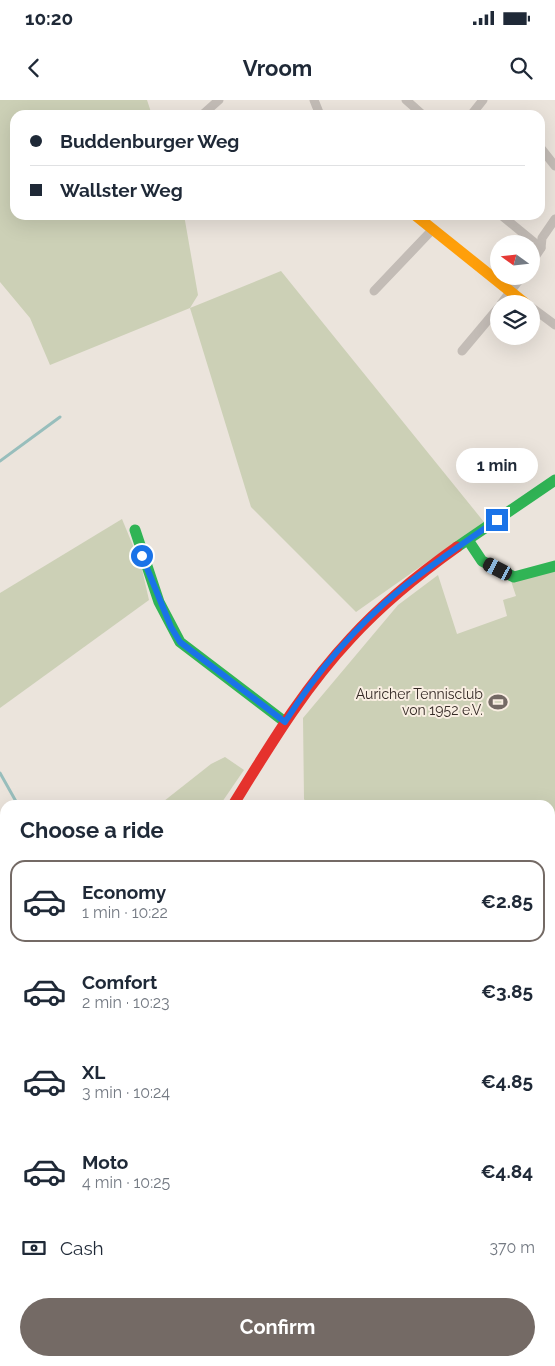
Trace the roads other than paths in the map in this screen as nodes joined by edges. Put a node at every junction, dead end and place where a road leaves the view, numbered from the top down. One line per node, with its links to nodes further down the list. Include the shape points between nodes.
1 (406, 100): 3 (street)
2 (483, 100): 4 (street)
3 (418, 110)
4 (474, 110)
5 (545, 153): 6 (street)
6 (555, 166)
7 (555, 219): 11 (street, via 542,238)
8 (421, 220): 10 (street)
9 (507, 220): 11 (street)
10 (432, 229): 13 (street); 14 (street)
11 (541, 248)
12 (516, 285): 14 (street)
13 (374, 291)
14 (511, 292): 15 (street); 16 (street)
15 (508, 295)
16 (515, 295)
17 (540, 314): 19 (street)
18 (490, 318): 20 (street)
19 (555, 325)
20 (462, 351)
21 (555, 480): 23 (street)
22 (135, 530): 25 (street, via 142,556 180,642)
23 (468, 540): 24 (street, via 482,561 514,577); 25 (street, via 400,590 368,619 312,682)
24 (555, 566)
25 (285, 722): 26 (street)
26 (237, 800)

